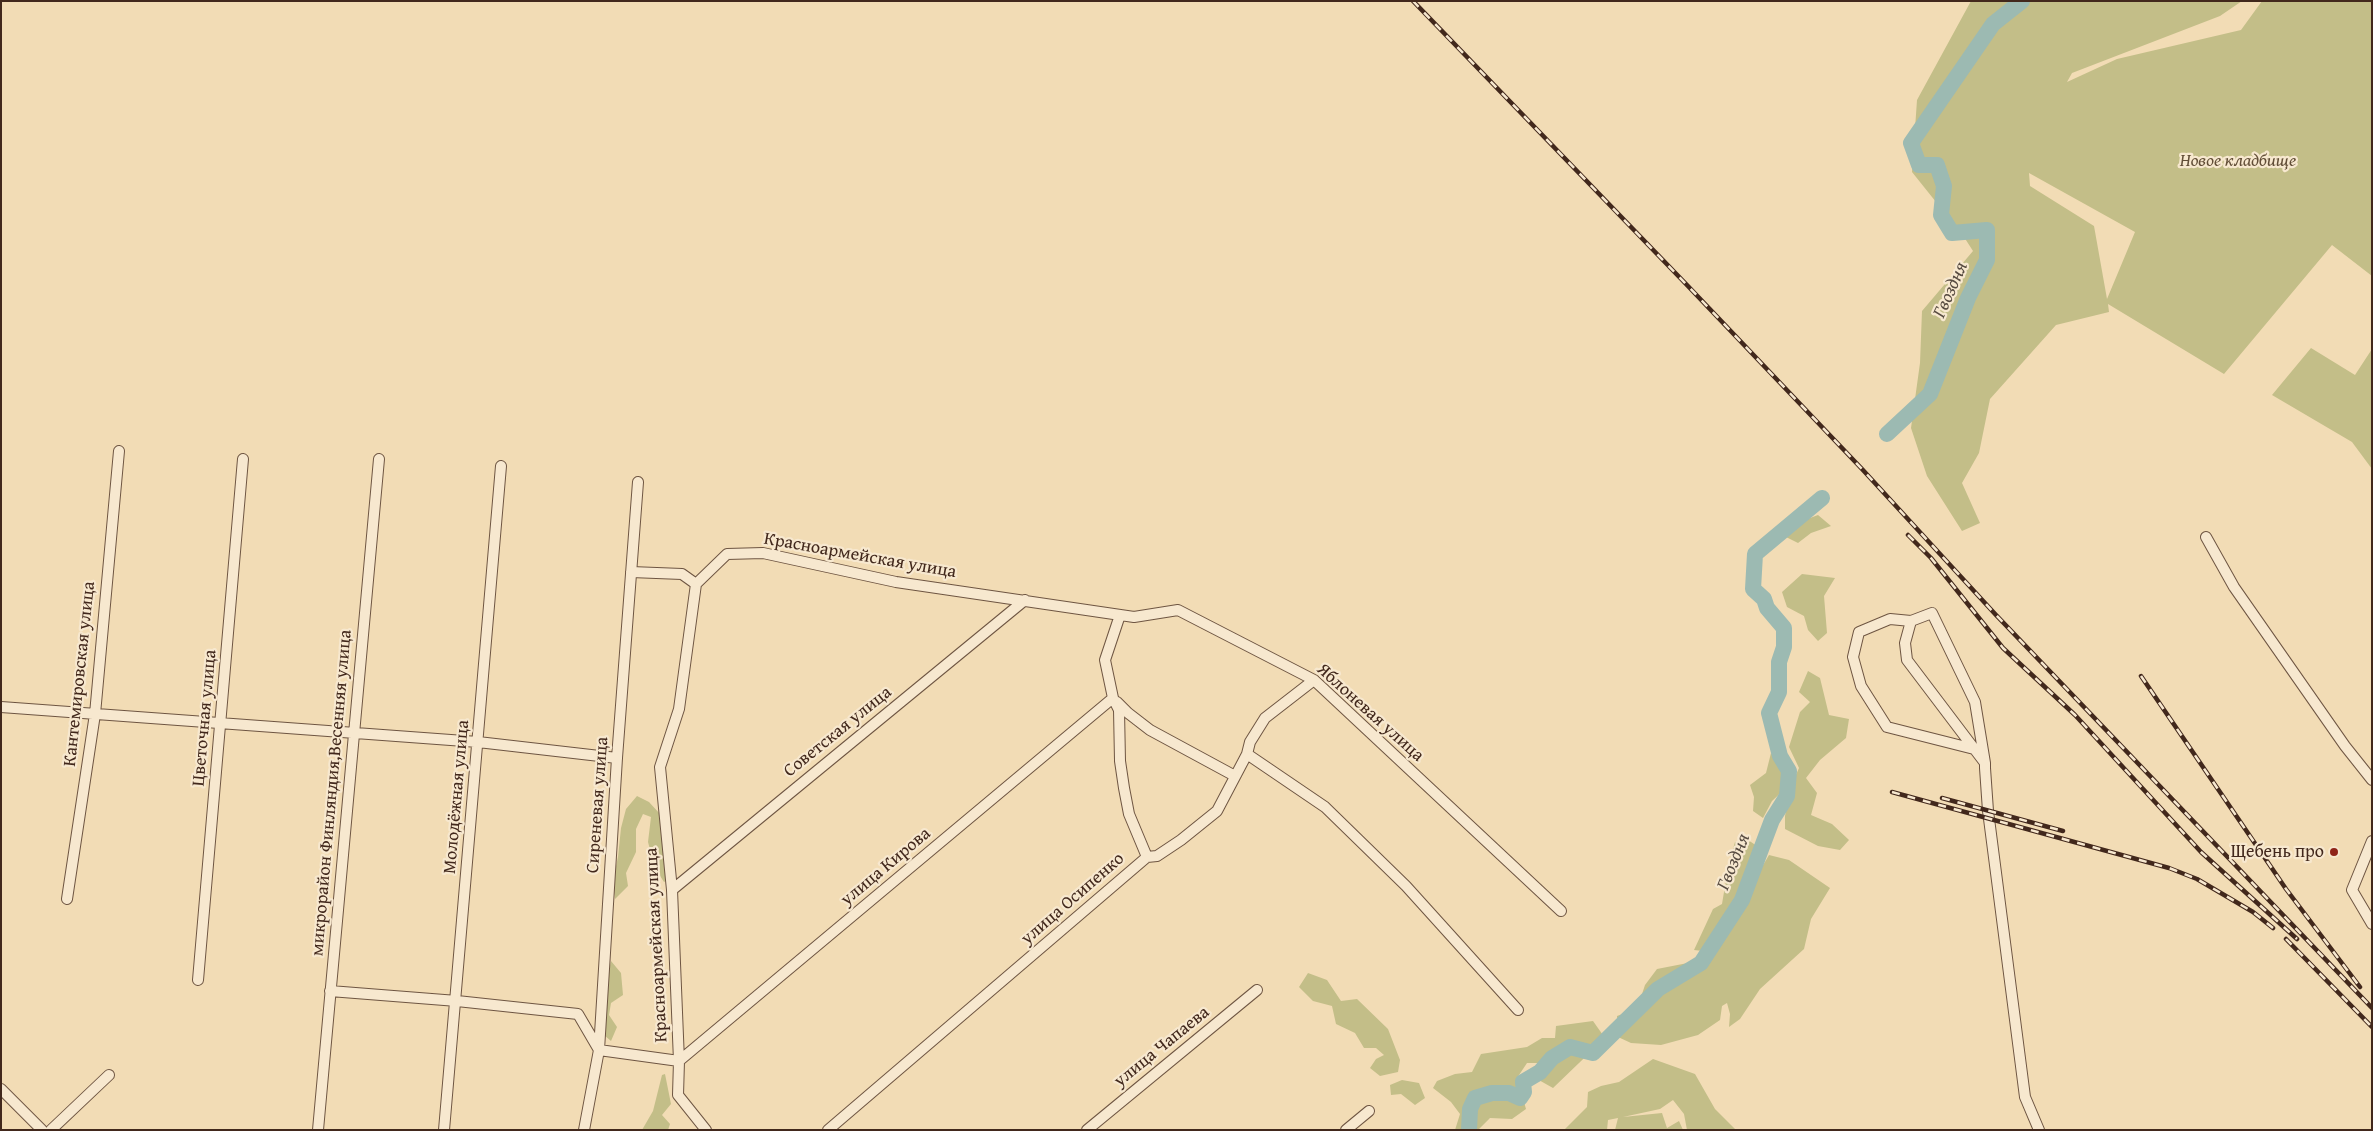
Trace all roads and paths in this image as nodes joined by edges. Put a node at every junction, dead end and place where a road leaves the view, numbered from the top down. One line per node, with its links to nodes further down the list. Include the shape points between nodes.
1 (119, 452): 15 (street, Кантемировская улица)
2 (243, 459): 16 (street, Цветочная улица)
3 (379, 459): 17 (street, микрорайон Финляндия,Весенняя улица)
4 (501, 466): 18 (street, Молодёжная улица)
5 (638, 482): 7 (street, Сиреневая улица)
6 (2206, 537): 24 (street, via 2234,586)
7 (631, 572): 8 (street, via 682,574); 21 (street, Сиреневая улица)
8 (696, 584): 9 (street, Красноармейская улица, via 727,554 763,553 896,582); 27 (street, Красноармейская улица, via 679,709 660,767)
9 (1025, 600): 10 (street, Красноармейская улица); 27 (street, Советская улица)
10 (1120, 615): 12 (street, Яблоневая улица, via 1134,617 1178,610); 13 (street, via 1106,660)
11 (1911, 621): 19 (street, via 1905,643 1907,660); 19 (street, via 1890,618 1859,632 1853,657 1861,686 1887,727); 22 (street, via 1932,613 1975,702)
12 (1314, 680): 20 (street, улица Осипенко, via 1265,718 1250,742); 29 (street, Яблоневая улица)
13 (1113, 698): 23 (street, via 1150,730); 26 (street, via 1119,710 1120,761 1129,814); 37 (street, улица Кирова)
14 (1, 707): 15 (street)
15 (95, 714): 16 (street); 28 (street, Кантемировская улица)
16 (220, 723): 17 (street); 31 (street, Цветочная улица)
17 (354, 733): 18 (street); 33 (street, микрорайон Финляндия,Весенняя улица)
18 (478, 742): 21 (street); 34 (street, Молодёжная улица)
19 (1974, 749): 22 (street)
20 (1247, 754): 23 (street, улица Осипенко); 35 (street, via 1326,807 1406,886)
21 (616, 758): 36 (street, Сиреневая улица)
22 (1984, 763): 50 (street, via 2025,1097)
23 (1235, 776): 26 (street, улица Осипенко, via 1217,811 1157,856)
24 (2372, 780)
25 (2372, 841): 30 (street, via 2352,890)
26 (1147, 857): 47 (street, улица Осипенко)
27 (672, 890): 37 (street, Красноармейская улица)
28 (67, 899)
29 (1562, 911)
30 (2372, 924)
31 (198, 980)
32 (1257, 990): 48 (street, улица Чапаева)
33 (330, 991): 34 (street); 43 (street, микрорайон Финляндия,Весенняя улица)
34 (457, 1001): 36 (street, via 578,1014); 44 (street, Молодёжная улица)
35 (1518, 1010)
36 (599, 1050): 37 (street); 45 (street, Сиреневая улица)
37 (679, 1062): 46 (street, Красноармейская улица, via 678,1095)
38 (109, 1075): 42 (street)
39 (1, 1089): 41 (street)
40 (1369, 1111): 49 (street)
41 (42, 1130)
42 (51, 1130)
43 (318, 1130)
44 (444, 1130)
45 (584, 1130)
46 (706, 1130)
47 (828, 1130)
48 (1087, 1130)
49 (1346, 1130)
50 (2039, 1130)

